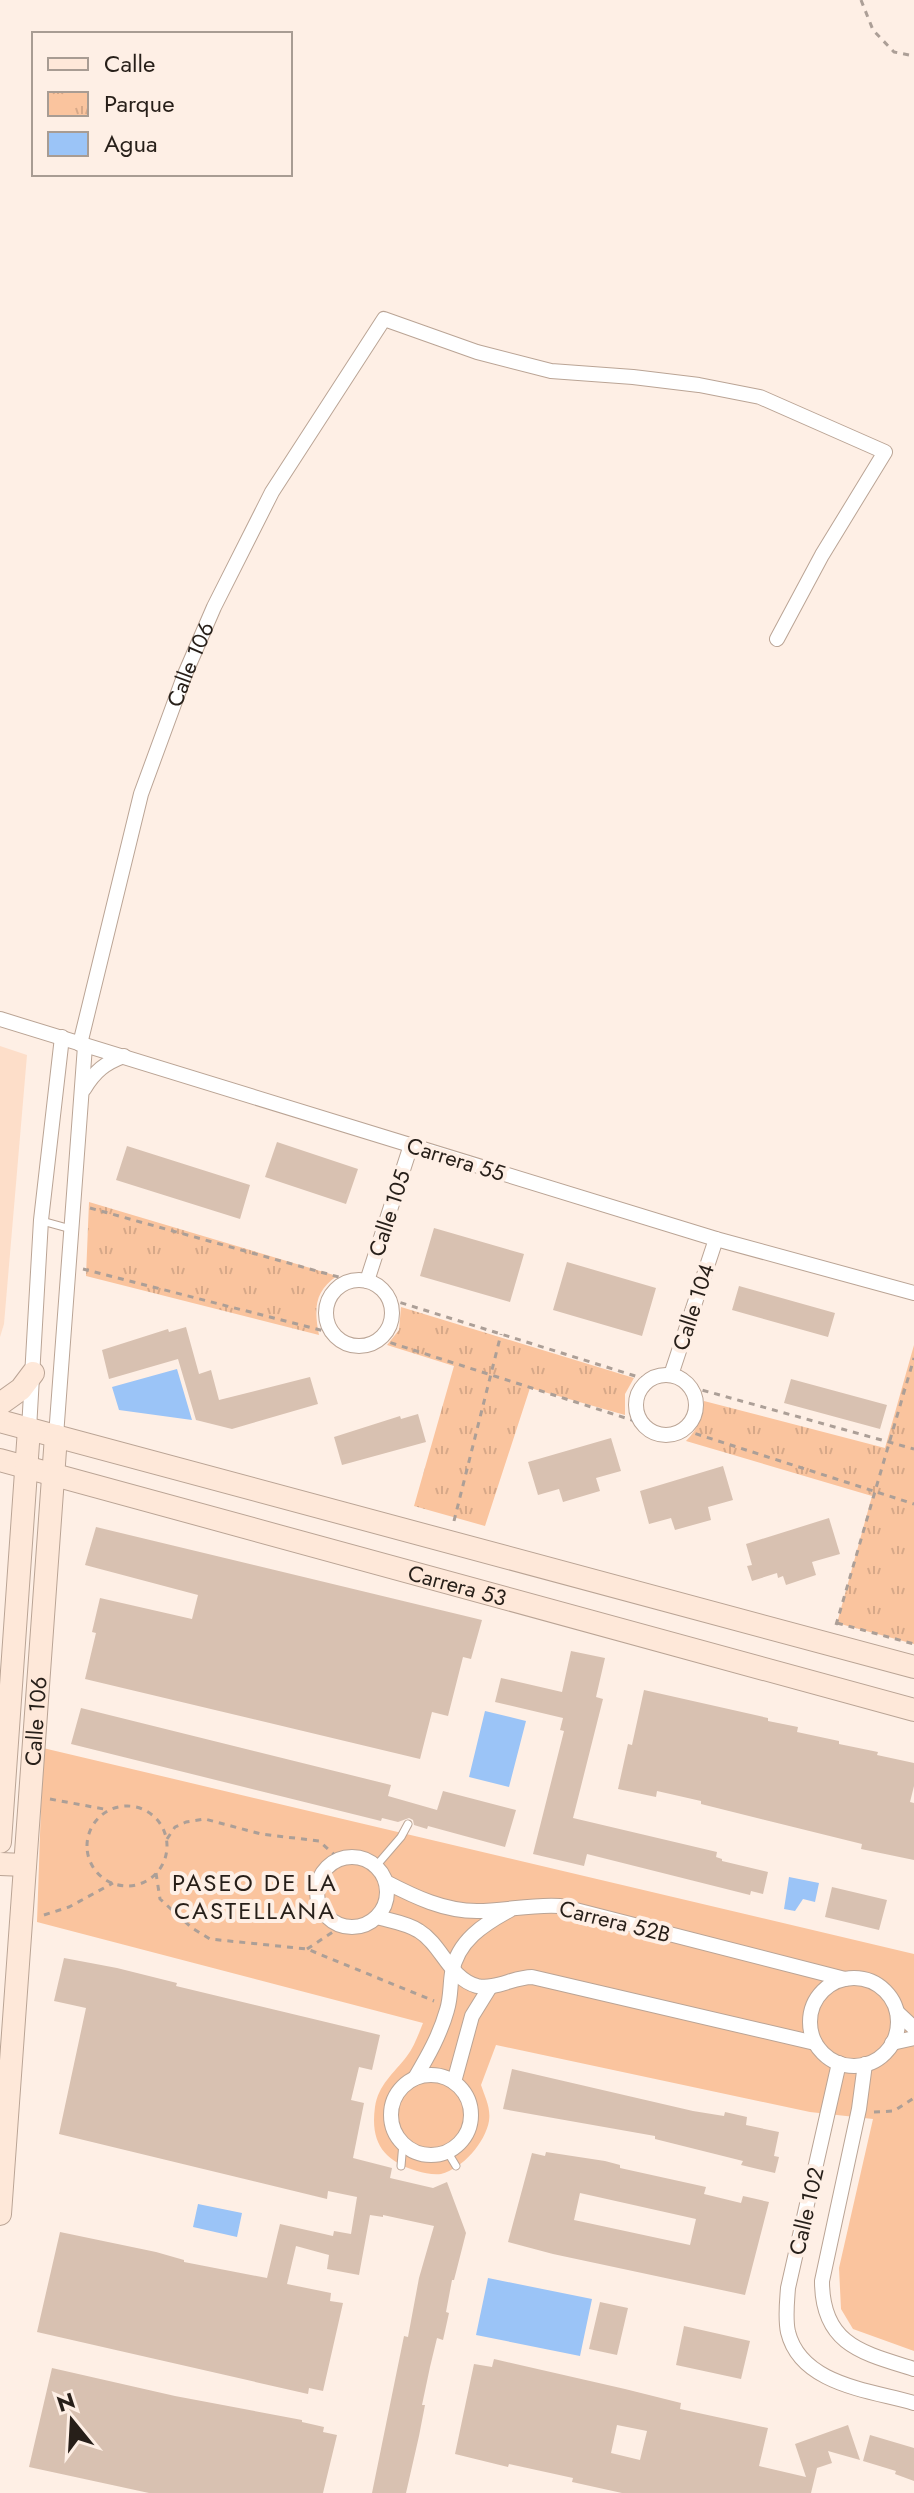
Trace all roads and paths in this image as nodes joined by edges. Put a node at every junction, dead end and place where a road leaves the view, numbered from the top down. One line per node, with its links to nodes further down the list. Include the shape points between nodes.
1 (861, 0): 2 (path, via 873,30 894,52)
2 (914, 56)
3 (777, 639): 6 (street, Calle 106, via 885,452 760,397 646,378 551,371 384,319 272,492 185,674 141,794)
4 (0, 1019): 5 (street, Carrera 55)
5 (62, 1037): 6 (street, Carrera 55); 11 (street, Calle 106)
6 (83, 1045): 7 (street, Carrera 55); 8 (street, Calle 106)
7 (124, 1056): 8 (street, Calle 106, via 92,1075); 9 (street, Carrera 55)
8 (79, 1113): 10 (street, Calle 106)
9 (411, 1145): 13 (street, Carrera 55); 15 (street, Calle 105)
10 (72, 1203): 12 (street, Calle 106); 15 (path)
11 (41, 1220): 12 (lane); 22 (street, Calle 106)
12 (71, 1229): 14 (street, Calle 106)
13 (716, 1239): 16 (street, Carrera 55); 24 (street, Calle 104)
14 (68, 1265): 18 (path); 32 (street, Calle 106)
15 (360, 1281): 17 (street, via 380,1288); 18 (street, via 338,1288 328,1302 326,1318)
16 (914, 1293)
17 (389, 1299): 19 (path); 20 (street, via 389,1328)
18 (332, 1333): 20 (street, via 355,1346)
19 (501, 1334): 23 (path); 25 (path)
20 (379, 1339): 23 (path)
21 (914, 1358): 33 (path)
22 (33, 1373): 27 (main road); 30 (street, Calle 106)
23 (490, 1374): 29 (path); 40 (path)
24 (671, 1375): 25 (street); 26 (street)
25 (648, 1380): 29 (street, via 636,1400)
26 (691, 1387): 31 (street, via 697,1410); 33 (path)
27 (0, 1404)
28 (0, 1421): 30 (main road, Carrera 53)
29 (641, 1423): 31 (street, via 661,1435)
30 (29, 1429): 32 (main road, Carrera 53); 36 (main road, Calle 106)
31 (684, 1430): 38 (path)
32 (56, 1436): 37 (main road, Calle 106); 40 (main road, Carrera 53)
33 (890, 1441): 34 (path); 38 (path)
34 (914, 1449)
35 (0, 1460): 36 (main road, Carrera 53)
36 (27, 1467): 37 (main road, Carrera 53); 49 (main road, Calle 106)
37 (53, 1473): 44 (main road, Carrera 53); 45 (main road, Calle 106)
38 (875, 1493): 39 (path); 41 (path)
39 (914, 1504)
40 (449, 1541): 41 (main road, Carrera 53)
41 (834, 1633): 42 (path); 43 (main road, Carrera 53)
42 (914, 1644)
43 (914, 1667)
44 (914, 1710)
45 (30, 1796): 46 (path); 48 (main road, Calle 106)
46 (109, 1810): 50 (path, via 145,1810 163,1827); 57 (path, via 92,1826 87,1848 95,1870)
47 (408, 1824): 54 (lane)
48 (27, 1833): 49 (main road); 53 (main road, Calle 106)
49 (0, 1839)
50 (167, 1839): 51 (path, via 175,1827 205,1819 261,1834 319,1841); 55 (path)
51 (339, 1859): 54 (street, via 359,1857); 61 (street, via 323,1871 316,1889 325,1916)
52 (0, 1864): 53 (main road)
53 (25, 1865): 60 (main road, Calle 106)
54 (376, 1866): 56 (street)
55 (156, 1873): 57 (path, via 136,1884); 62 (path, via 160,1899 210,1939)
56 (386, 1882): 58 (street, Carrera 52B, via 456,1909); 59 (street, via 386,1901)
57 (114, 1883): 60 (path, via 69,1907)
58 (514, 1908): 63 (street, via 476,1930); 64 (street, Carrera 52B, via 560,1906)
59 (377, 1917): 61 (street, via 360,1927); 63 (street, via 420,1931)
60 (21, 1922): 82 (main road, Calle 106)
61 (342, 1926): 62 (path)
62 (307, 1949): 66 (path)
63 (452, 1970): 65 (street, via 471,1983); 66 (street)
64 (845, 1979): 67 (street, via 859,1978 884,1989); 70 (street, via 832,1984 814,2003 810,2017)
65 (490, 1987): 70 (street, via 532,1977); 75 (street, via 472,2016)
66 (448, 2007): 74 (street)
67 (897, 2012): 68 (street); 71 (street)
68 (914, 2028)
69 (914, 2038): 71 (street)
70 (815, 2043): 72 (street)
71 (892, 2043): 73 (street)
72 (839, 2063): 73 (street); 84 (street, Calle 102, via 788,2288 789,2336 800,2358 828,2378)
73 (865, 2064): 77 (street, Calle 102)
74 (415, 2078): 75 (street, via 442,2076); 78 (street, via 404,2085 391,2108 395,2133)
75 (454, 2082): 79 (street, via 469,2101 470,2124)
76 (914, 2098): 77 (path, via 894,2111)
77 (859, 2109): 83 (street, Calle 102, via 822,2299 837,2332 859,2351)
78 (403, 2143): 79 (street, via 424,2154); 80 (lane)
79 (447, 2151): 81 (lane)
80 (401, 2166)
81 (456, 2166)
82 (0, 2214)
83 (914, 2369)
84 (914, 2403)

